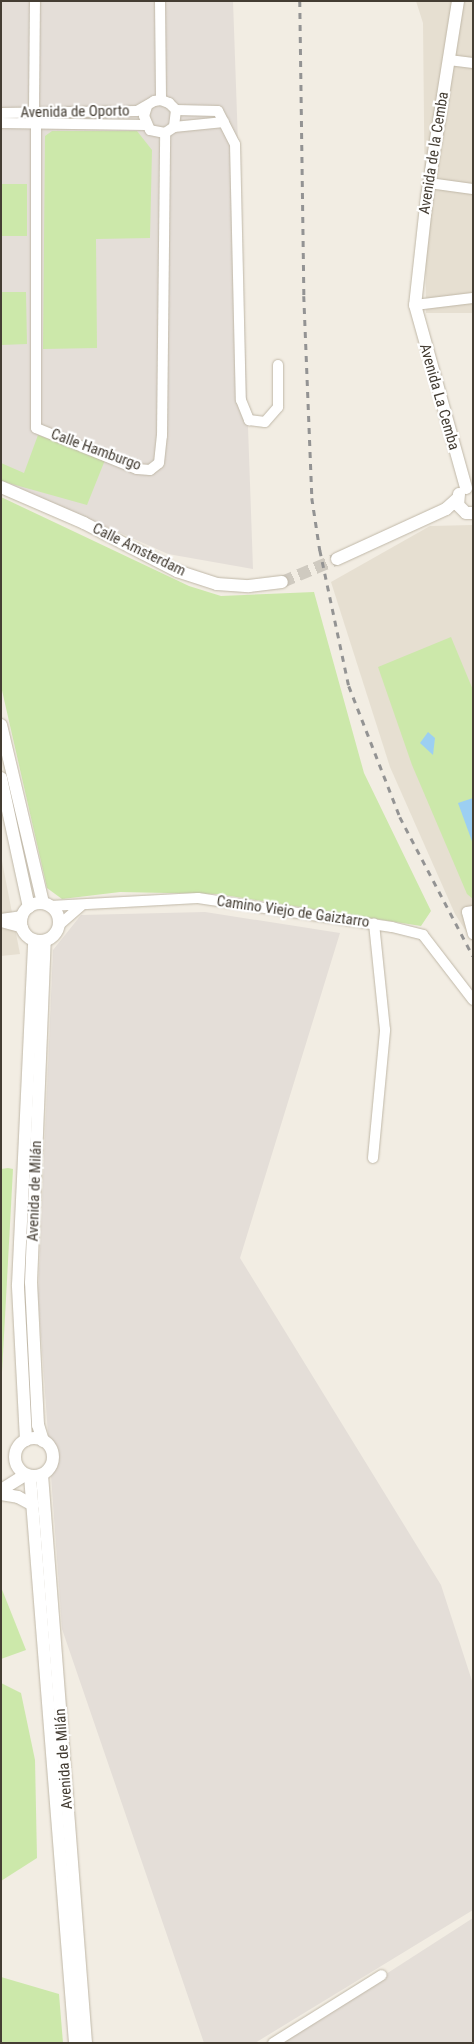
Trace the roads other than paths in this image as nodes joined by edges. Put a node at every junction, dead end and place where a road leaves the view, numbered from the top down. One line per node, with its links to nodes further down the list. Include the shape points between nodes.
1 (35, 1): 9 (street)
2 (160, 1): 6 (street)
3 (458, 1): 4 (street, Avenida de la Cemba)
4 (449, 60): 5 (street); 17 (street, Avenida de la Cemba)
5 (473, 63)
6 (161, 100): 7 (street); 8 (street)
7 (147, 106): 9 (street, Avenida de Oporto, via 137,111); 14 (street)
8 (176, 110): 11 (street, via 218,111); 15 (street)
9 (34, 111): 10 (street, Avenida de Oporto)
10 (1, 113)
11 (224, 122): 15 (street); 21 (street, via 236,155 241,400 249,420 265,422 278,406)
12 (1, 123): 13 (street, Avenida de Oporto)
13 (36, 123): 14 (street, Avenida de Oporto); 16 (street, Calle Hamburgo, via 36,428 137,469 150,470 159,463 162,436)
14 (146, 125): 16 (street, via 156,133)
15 (174, 127): 16 (street)
16 (164, 133)
17 (429, 183): 18 (street); 20 (street, Avenida de la Cemba)
18 (473, 189)
19 (473, 298): 20 (street)
20 (415, 305): 23 (street, Avenida La Cemba)
21 (278, 365)
22 (1, 487): 26 (street, Calle Amsterdam, via 76,519 177,571 217,584 249,586)
23 (469, 488): 24 (street)
24 (464, 507): 25 (street, via 446,509)
25 (336, 559)
26 (282, 582)
27 (1, 725): 29 (street)
28 (1, 778): 32 (street)
29 (46, 905): 30 (street, Camino Viejo de Gaiztarro); 32 (street); 35 (street, via 58,914)
30 (81, 906): 34 (street, Camino Viejo de Gaiztarro, via 198,898); 35 (street)
31 (470, 912): 36 (street)
32 (25, 917): 33 (street); 37 (street)
33 (1, 920)
34 (374, 924): 38 (street, Camino Viejo de Gaiztarro, via 423,935); 39 (street, via 385,1030)
35 (59, 925): 37 (street, via 56,933)
36 (473, 934)
37 (39, 940): 40 (street, Avenida de Milán, via 18,1285); 41 (street, Avenida de Milán, via 31,1283 38,1425)
38 (473, 1000)
39 (373, 1158)
40 (26, 1440): 41 (street); 42 (street, via 17,1447)
41 (43, 1440): 42 (street, Avenida de Milán, via 52,1450 52,1460)
42 (28, 1473): 43 (street); 44 (street, Avenida de Milán); 47 (street, Avenida de Milán)
43 (2, 1491): 44 (street)
44 (33, 1505): 46 (street, Avenida de Milán)
45 (382, 1974): 48 (street)
46 (75, 2043)
47 (86, 2043)
48 (273, 2043)

